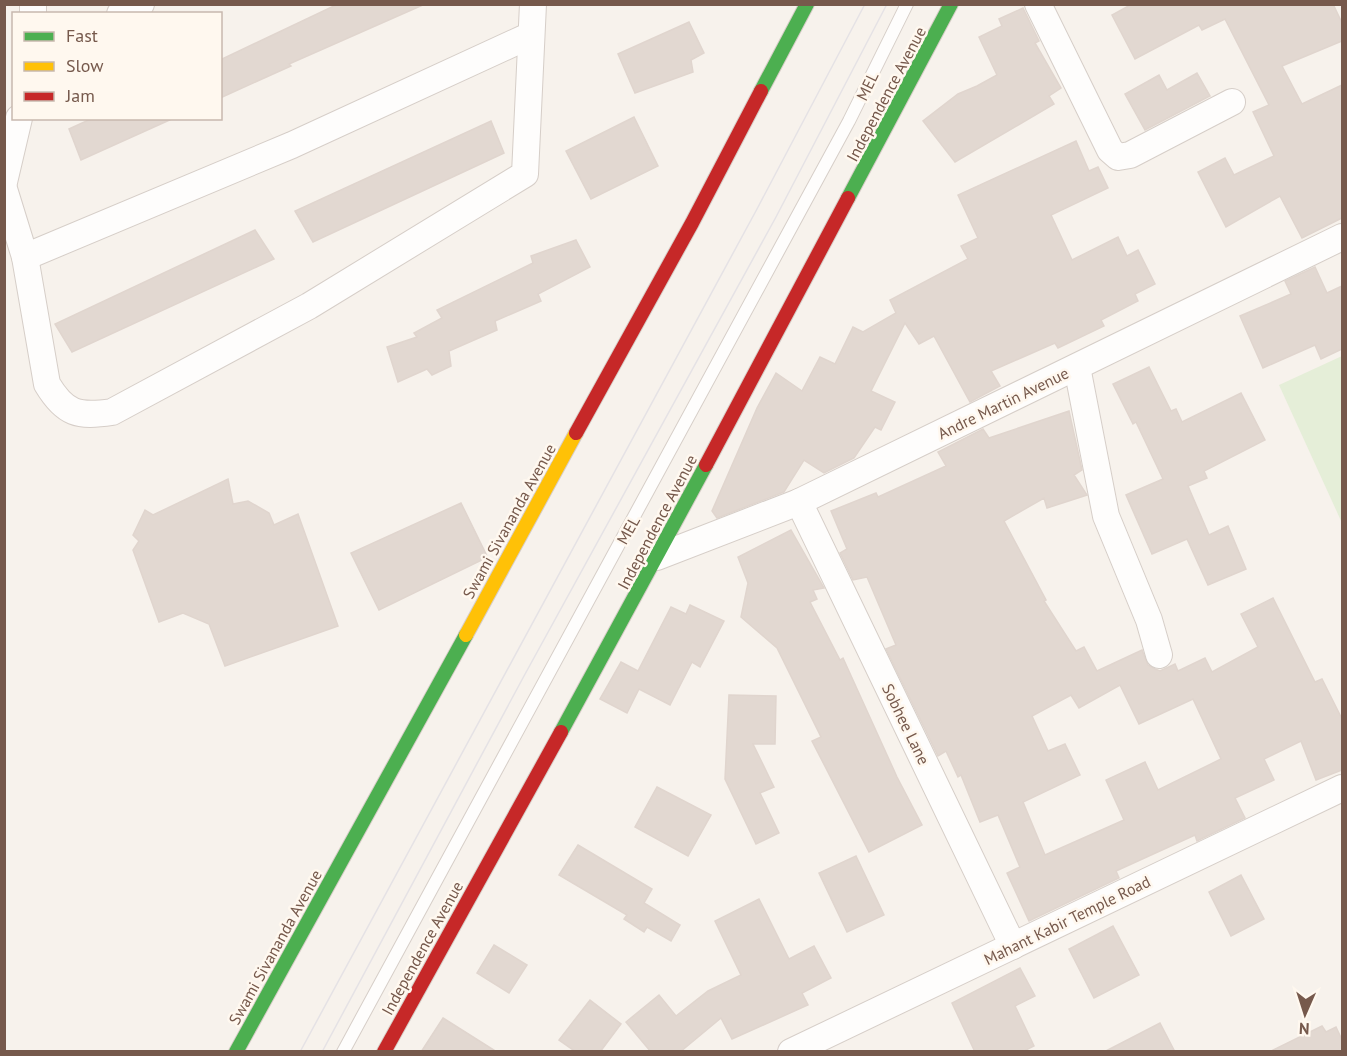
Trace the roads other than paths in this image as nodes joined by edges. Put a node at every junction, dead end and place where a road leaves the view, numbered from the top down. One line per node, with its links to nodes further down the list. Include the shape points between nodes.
1 (141, 4): 7 (street)
2 (533, 4): 8 (street)
3 (807, 4): 21 (street, Swami Sivananda Avenue, via 692,223)
4 (907, 4): 22 (lane, MEL, via 832,153)
5 (951, 4): 17 (street, Independence Avenue)
6 (1038, 4): 9 (street, via 1110,150 1118,157 1130,155)
7 (124, 12)
8 (531, 34): 14 (street, via 292,145); 14 (street, via 525,174 309,306 112,412 77,414 57,401 47,384)
9 (1232, 102)
10 (19, 120): 11 (street)
11 (4, 182)
12 (4, 189): 14 (street)
13 (1342, 237): 15 (street, Andre Martin Avenue)
14 (25, 257)
15 (1077, 367): 16 (street, Andre Martin Avenue); 18 (street, via 1106,516)
16 (799, 502): 17 (street, Andre Martin Avenue); 20 (street, Sobhee Lane)
17 (657, 556): 23 (street, Independence Avenue)
18 (1160, 655)
19 (1342, 788): 20 (street, Mahant Kabir Temple Road)
20 (1013, 946): 24 (street, Mahant Kabir Temple Road)
21 (236, 1052)
22 (343, 1052)
23 (384, 1052)
24 (791, 1052)

